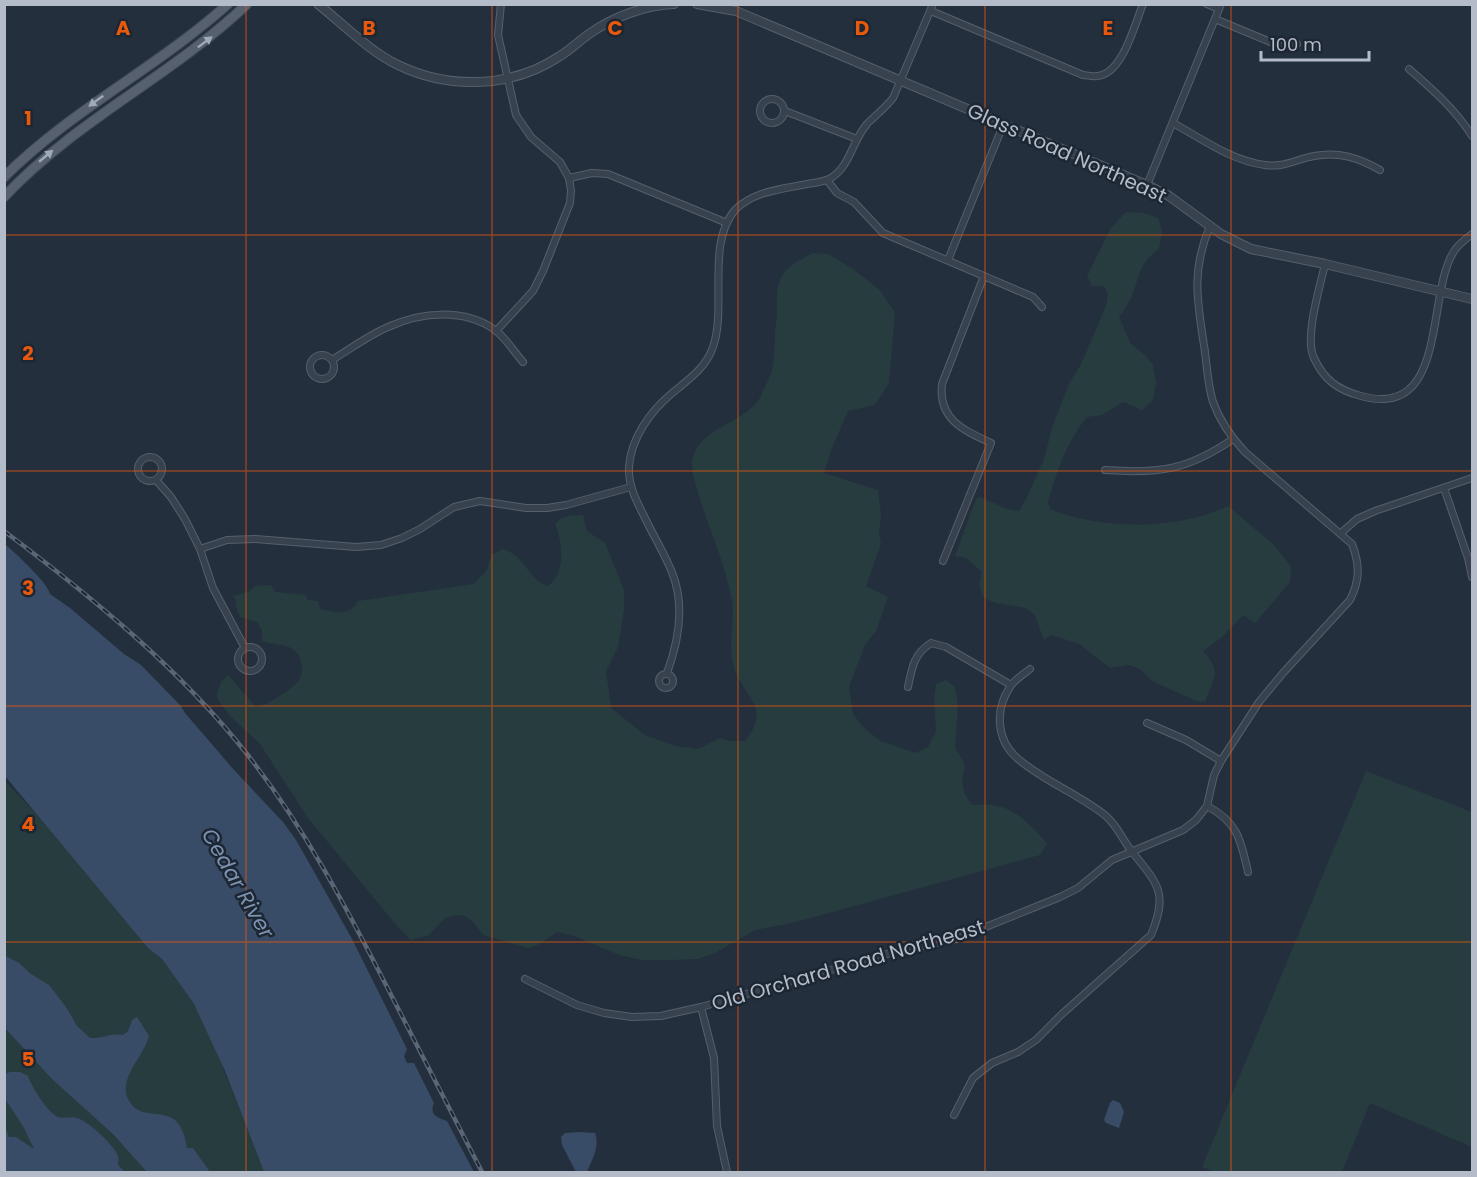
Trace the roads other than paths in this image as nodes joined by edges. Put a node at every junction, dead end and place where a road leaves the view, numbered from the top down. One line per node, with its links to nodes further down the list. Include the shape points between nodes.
1 (228, 4): 14 (main road)
2 (247, 4): 17 (main road, one-way to 2, via 220,31)
3 (318, 4): 15 (street, via 398,65 446,80)
4 (501, 4): 15 (street, via 498,35)
5 (674, 4): 15 (street, via 618,18 544,65)
6 (697, 4): 16 (street, Glass Road Northeast, via 736,11)
7 (1143, 4): 10 (street, via 1119,62 1109,73 1098,76 1083,75)
8 (1207, 4): 9 (street)
9 (1220, 7): 11 (street)
10 (932, 8): 16 (street)
11 (1215, 20): 12 (street, via 1280,46); 20 (street)
12 (1297, 44)
13 (1409, 69): 21 (street, via 1435,91)
14 (134, 75): 17 (main road, via 116,98); 24 (main road, one-way to 24, via 53,133)
15 (507, 80): 25 (street, via 522,125 560,162)
16 (901, 80): 19 (street, Glass Road Northeast); 22 (street, via 893,98)
17 (116, 105): 28 (main road, one-way to 17, via 54,149)
18 (785, 111): 18 (street, via 775,99 763,102 760,110 764,121 771,124 782,119); 22 (street)
19 (1004, 123): 27 (street, Glass Road Northeast); 32 (street)
20 (1173, 123): 23 (street, via 1248,162 1286,165 1337,154 1361,159); 27 (street)
21 (1473, 136)
22 (857, 139): 26 (street, via 842,168)
23 (1380, 170)
24 (4, 177)
25 (569, 178): 29 (street, via 608,174); 38 (street, via 570,203 543,271 533,291)
26 (827, 180): 29 (street, via 764,193 742,205); 32 (street, via 883,233)
27 (1148, 185): 30 (street, Glass Road Northeast)
28 (4, 197)
29 (727, 223): 45 (street, via 718,273 718,329 712,349 703,367 651,413 641,429 629,466)
30 (1210, 226): 33 (street, Glass Road Northeast, via 1251,249); 41 (street, via 1196,271 1196,294 1213,401)
31 (1473, 234): 35 (street, via 1453,252)
32 (948, 260): 34 (street)
33 (1325, 264): 35 (street, Glass Road Northeast); 35 (street, via 1311,352 1328,381 1372,399 1396,397 1415,385 1425,368)
34 (984, 276): 37 (street, via 1033,297); 49 (street, via 940,397 963,430 991,443)
35 (1440, 291): 36 (street, Glass Road Northeast)
36 (1473, 299)
37 (1042, 307)
38 (496, 331): 39 (street, via 473,318 446,314 418,317 387,327); 40 (street)
39 (332, 360)
40 (523, 362)
41 (1233, 439): 42 (street, via 1186,465 1134,472); 47 (street)
42 (1105, 470)
43 (1473, 478): 46 (street)
44 (156, 480): 44 (street, via 144,480 138,474 142,459 150,457 160,462 162,470); 48 (street, via 171,497)
45 (631, 487): 48 (street, via 547,508 480,501 454,507 420,529 381,545 356,547 255,539 227,540); 53 (street, via 673,575 678,594 678,636)
46 (1444, 488): 47 (street, via 1374,511); 50 (street)
47 (1341, 533): 57 (street, via 1352,544 1358,559 1359,574 1350,600 1282,673)
48 (200, 549): 51 (street, via 213,588)
49 (943, 561)
50 (1473, 577)
51 (245, 648): 51 (street, via 253,647 260,652 262,659 256,670 249,672 239,665 237,657)
52 (1030, 669): 54 (street)
53 (667, 673)
54 (1011, 685): 55 (street, via 946,647 931,643 920,650); 59 (street, via 1000,711 999,725 1016,758 1104,815 1119,828)
55 (908, 687)
56 (1147, 723): 57 (street)
57 (1221, 760): 58 (street)
58 (1207, 806): 59 (street, Old Orchard Road Northeast, via 1183,830); 60 (street, via 1232,824)
59 (1131, 851): 62 (street, Old Orchard Road Northeast, via 1112,860 1078,888 956,939 837,967); 63 (street, via 1156,883 1160,903 1150,935 1036,1040 992,1063 974,1078)
60 (1248, 872)
61 (525, 979): 62 (street, Old Orchard Road Northeast, via 577,1005 632,1017 661,1016)
62 (701, 1007): 64 (street, via 714,1058 717,1126)
63 (954, 1114)
64 (727, 1173)

